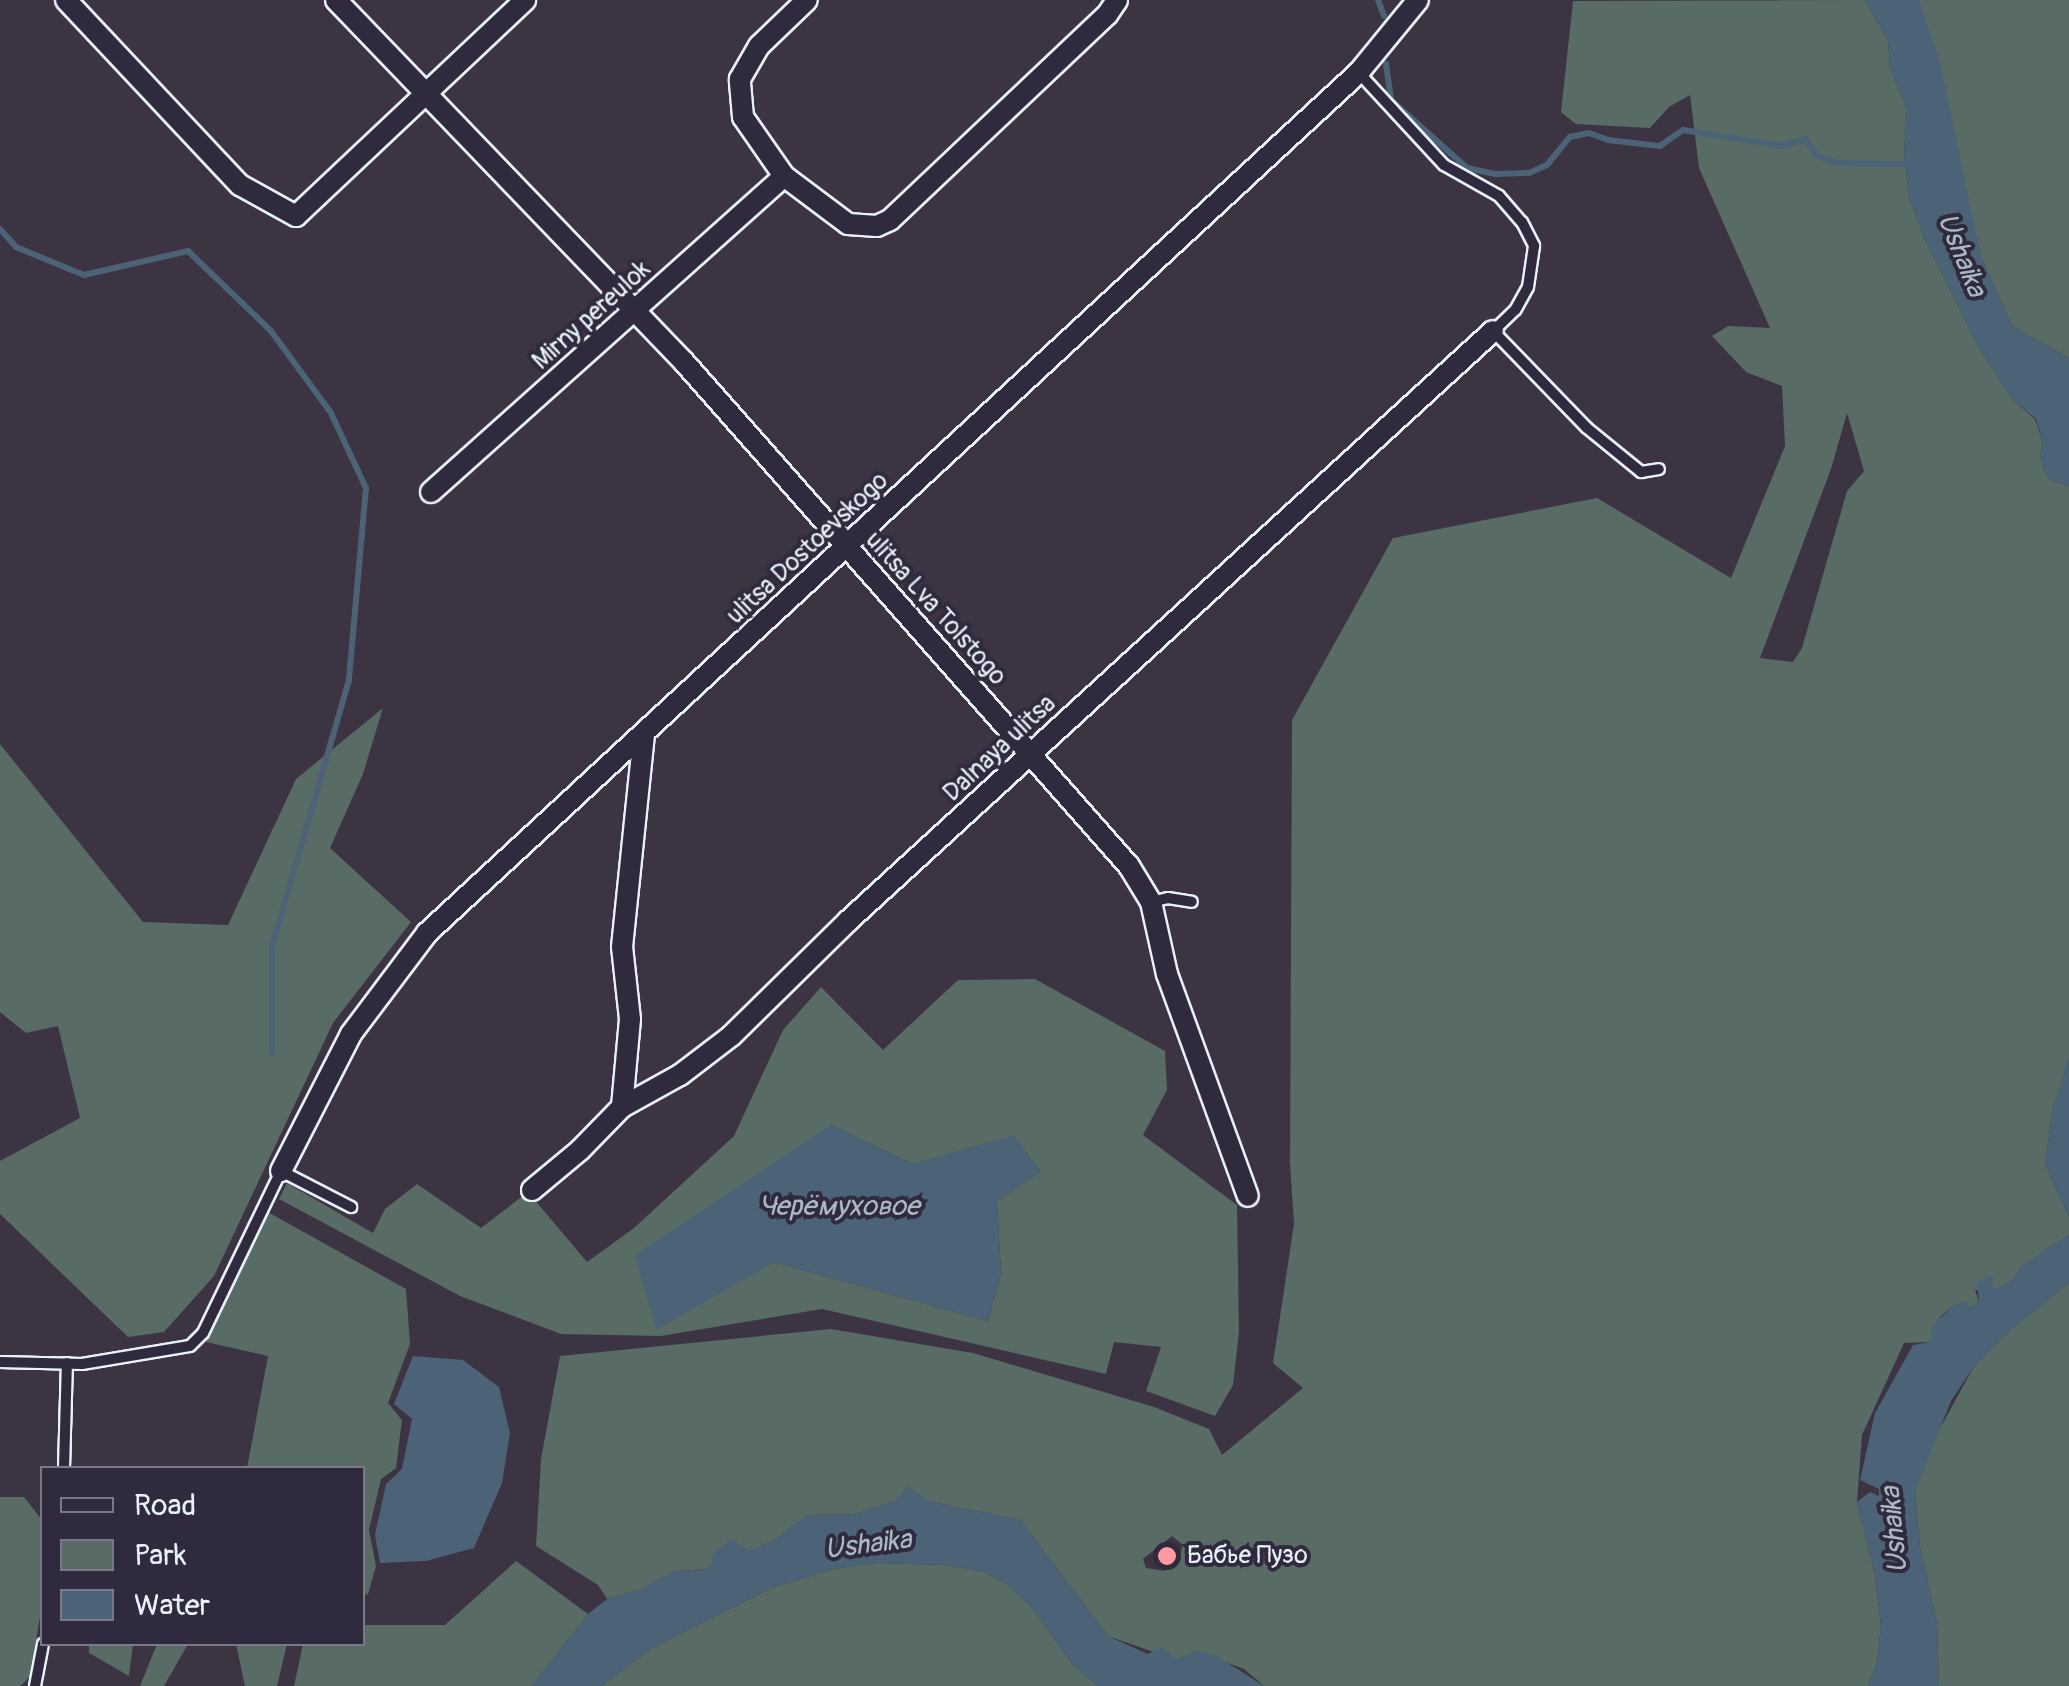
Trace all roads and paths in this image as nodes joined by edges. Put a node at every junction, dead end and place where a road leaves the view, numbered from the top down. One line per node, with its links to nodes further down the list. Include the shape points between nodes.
1 (66, 0): 8 (street, via 240,185 296,216)
2 (336, 0): 8 (street, ulitsa Lva Tolstogo)
3 (526, 0): 8 (street)
4 (807, 0): 9 (street, via 758,46 740,80 743,118)
5 (1117, 0): 9 (street, via 1108,16 890,220 848,224)
6 (1418, 0): 7 (street, ulitsa Dostoevskogo)
7 (1359, 72): 11 (lane, via 1444,165 1498,196 1522,222 1534,246 1528,287); 14 (street, ulitsa Dostoevskogo)
8 (424, 95): 10 (street, ulitsa Lva Tolstogo)
9 (784, 176): 10 (street, Mirny pereulok)
10 (634, 314): 13 (street, Mirny pereulok); 14 (street, ulitsa Lva Tolstogo)
11 (1492, 331): 12 (lane, via 1587,428 1641,472); 16 (street, Dalnaya ulitsa)
12 (1659, 469)
13 (432, 492)
14 (846, 548): 15 (street, ulitsa Dostoevskogo); 16 (street, ulitsa Lva Tolstogo)
15 (644, 734): 19 (street, via 622,947 630,1020); 20 (street, ulitsa Dostoevskogo, via 427,933 351,1034)
16 (1032, 754): 17 (street, ulitsa Lva Tolstogo); 19 (street, Dalnaya ulitsa, via 731,1036)
17 (1151, 902): 18 (lane); 22 (street, ulitsa Lva Tolstogo, via 1167,974)
18 (1192, 902)
19 (622, 1107): 21 (street, Dalnaya ulitsa)
20 (281, 1172): 23 (lane); 25 (lane, via 190,1346)
21 (532, 1190)
22 (1248, 1196)
23 (352, 1206)
24 (0, 1362): 25 (lane)
25 (68, 1364): 26 (lane)
26 (64, 1466)
27 (43, 1646): 28 (lane)
28 (35, 1686)

